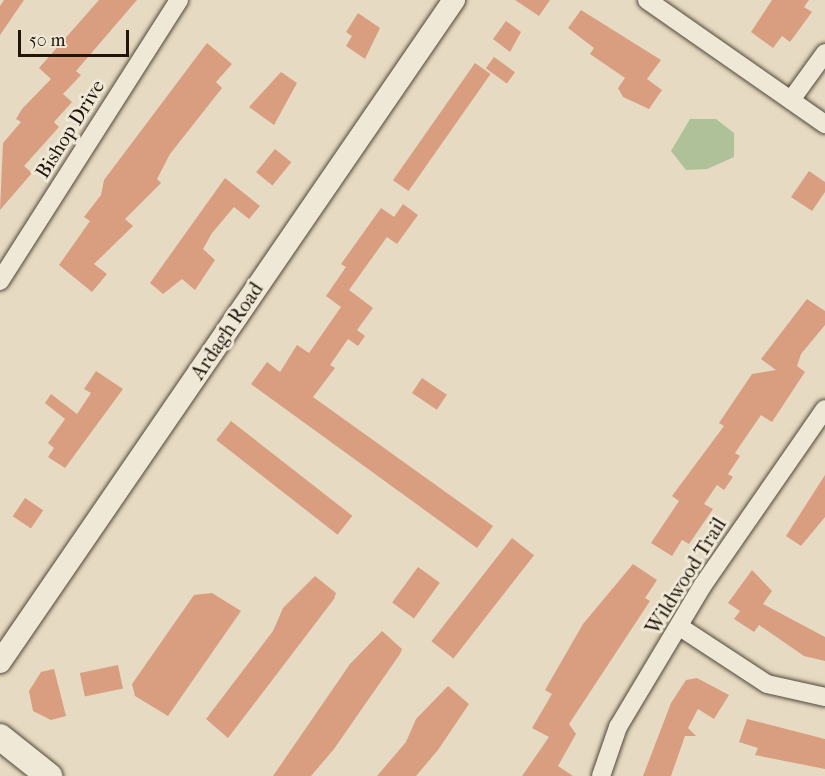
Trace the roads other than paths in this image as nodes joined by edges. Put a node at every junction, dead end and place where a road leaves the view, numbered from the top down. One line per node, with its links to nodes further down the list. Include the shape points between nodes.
1 (178, 0): 7 (street, Bishop Drive)
2 (454, 0): 10 (street, Ardagh Road)
3 (646, 0): 5 (street)
4 (825, 52): 5 (street)
5 (791, 100): 6 (street)
6 (825, 124)
7 (0, 281)
8 (825, 409): 9 (street, Wildwood Trail)
9 (680, 627): 11 (street, via 767,684); 14 (street, Wildwood Trail, via 618,727)
10 (0, 662)
11 (825, 697)
12 (0, 737): 13 (main road)
13 (49, 776)
14 (601, 776)

